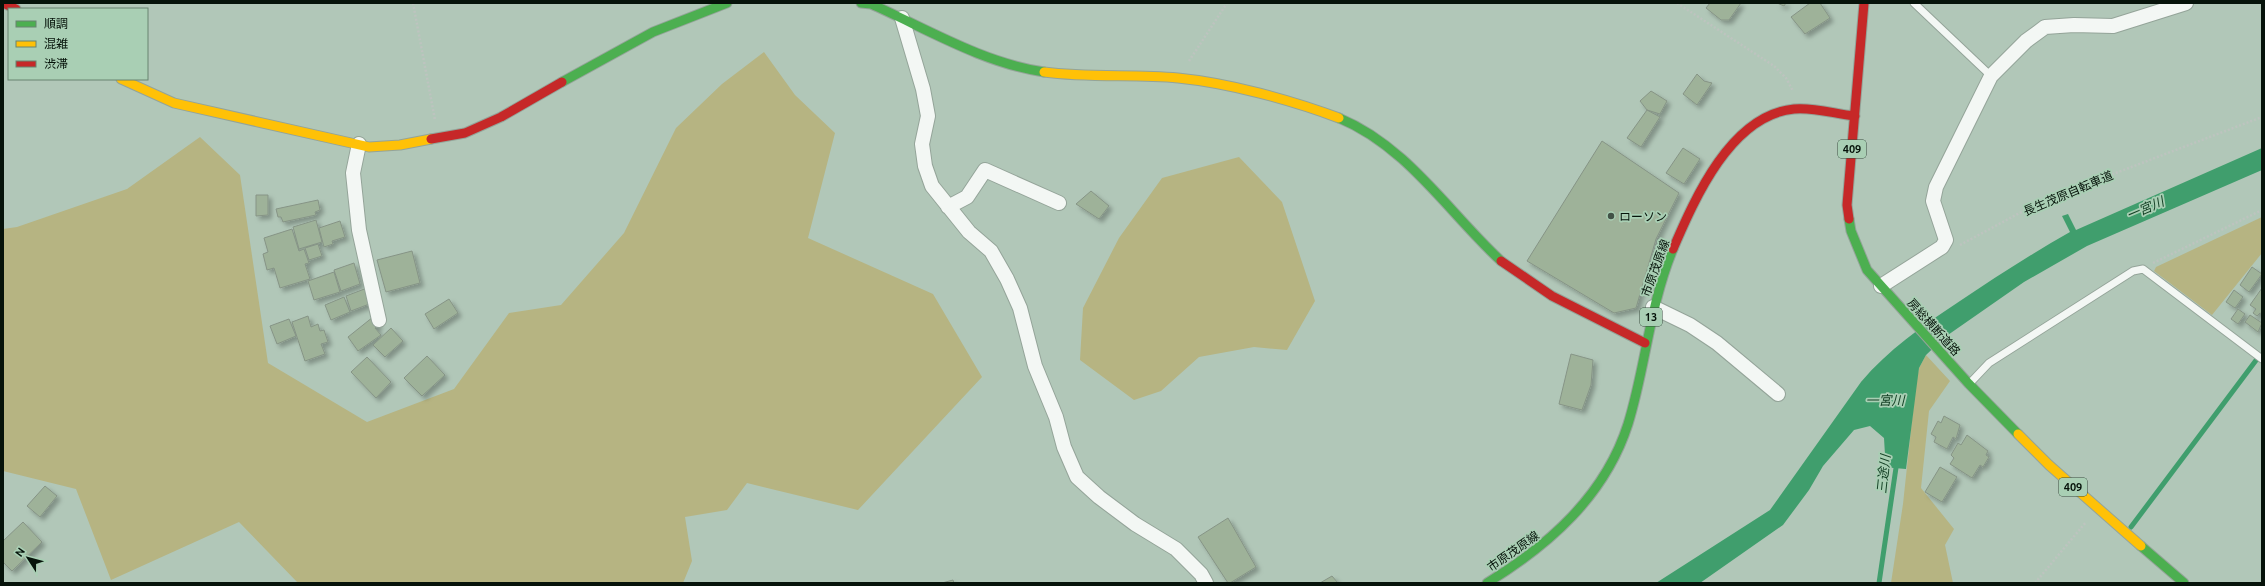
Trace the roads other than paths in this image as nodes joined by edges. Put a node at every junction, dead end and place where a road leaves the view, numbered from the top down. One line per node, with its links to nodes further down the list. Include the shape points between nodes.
1 (727, 3): 10 (main road, via 646,36 501,117 465,133 400,145 369,147)
2 (861, 3): 6 (main road, via 871,4)
3 (1864, 3): 9 (main road, 房総横断道路 / 409)
4 (1914, 3): 7 (lane)
5 (2186, 3): 7 (street, via 2113,26 2045,27 2026,41)
6 (902, 18): 12 (street, via 923,89 928,116 922,144 925,166 932,186); 16 (main road, via 950,42 1006,64 1039,71 1178,78 1238,88 1346,120 1372,134 1395,152 1503,263 1548,293)
7 (1991, 76): 13 (street, via 1936,188 1933,201 1946,240 1942,247)
8 (123, 80): 10 (main road, via 174,103)
9 (1855, 116): 13 (main road, 房総横断道路 / 409, via 1847,205 1850,231 1867,270); 14 (main road, 市原茂原線 / 13, via 1793,109 1768,116 1746,129 1728,147 1690,211 1663,275)
10 (359, 144): 15 (street, via 353,173 359,230)
11 (1059, 203): 12 (street, via 985,170 967,197)
12 (948, 207): 20 (street, via 969,232 991,251 1007,280 1020,308 1034,366 1056,417 1064,447 1077,477 1099,498 1176,549 1201,574)
13 (1881, 286): 18 (main road, 房総横断道路 / 409)
14 (1653, 308): 16 (main road, 市原茂原線 / 13); 19 (street, via 1690,325 1717,343)
15 (380, 320)
16 (1645, 343): 21 (main road, 市原茂原線 / 13, via 1627,427 1598,486 1578,512 1536,552)
17 (2262, 359): 18 (lane, via 2143,269 2134,271 1989,363)
18 (1969, 384): 22 (main road, 房総横断道路 / 409, via 2049,465)
19 (1778, 394)
20 (1206, 583)
21 (1487, 583)
22 (2184, 583)

